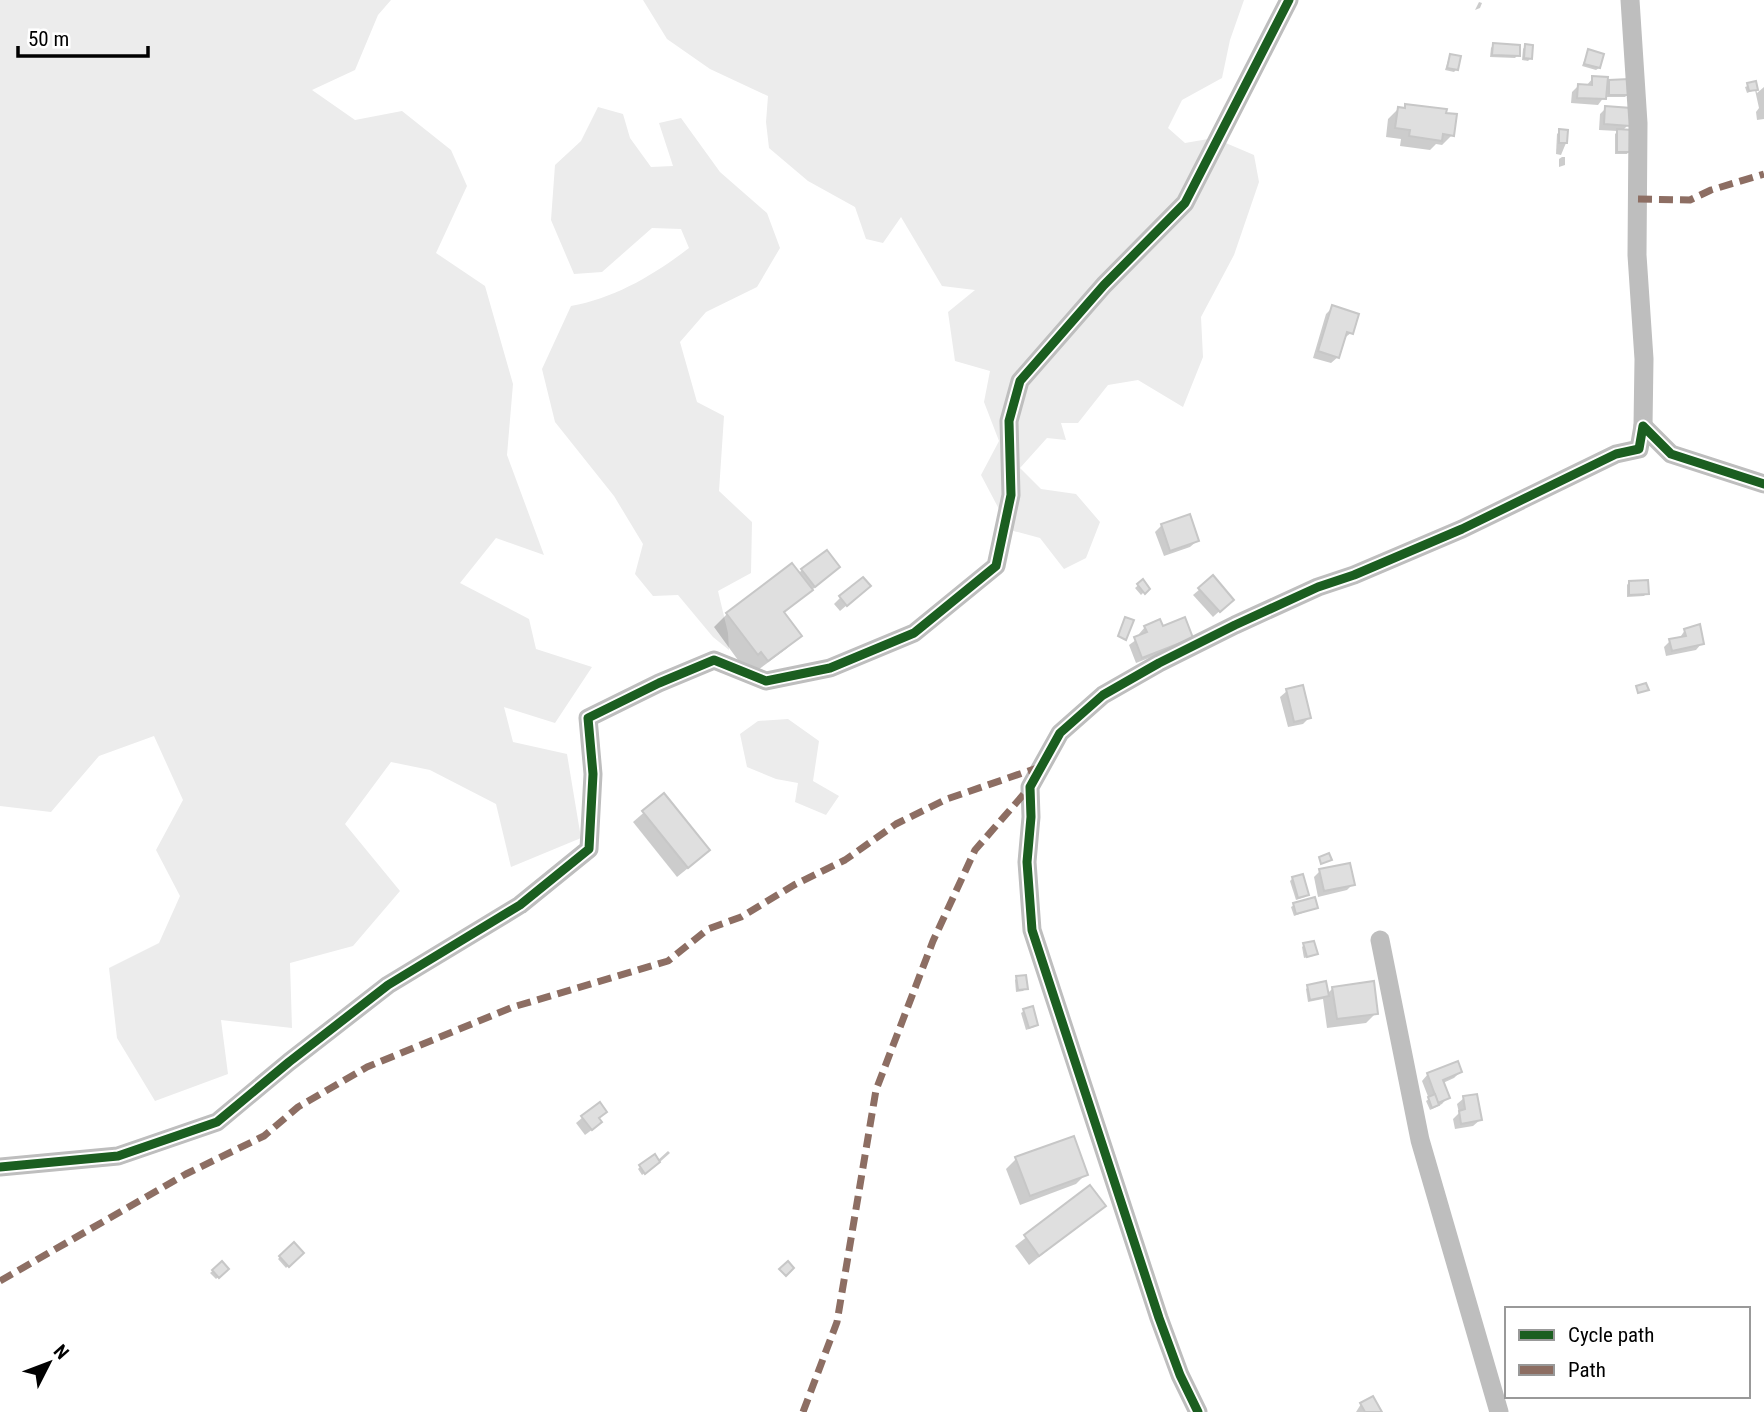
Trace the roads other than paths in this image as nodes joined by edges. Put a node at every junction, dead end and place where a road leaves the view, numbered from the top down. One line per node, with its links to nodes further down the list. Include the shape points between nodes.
1 (1289, 0): 6 (street, via 1185,203 1104,285 1020,381 1009,421 1011,495 996,566 914,633 830,668 766,681 714,660 588,718 593,774 589,849 520,905 388,985 217,1122 118,1156)
2 (1630, 0): 3 (street, via 1638,123)
3 (1643, 426): 4 (street, via 1671,454); 7 (street, via 1639,449 1616,454 1462,529 1235,625 1103,695 1060,733 1030,787 1027,862 1032,930 1159,1318)
4 (1764, 484)
5 (1380, 940): 8 (street, via 1420,1140)
6 (0, 1167)
7 (1198, 1412)
8 (1499, 1412)

